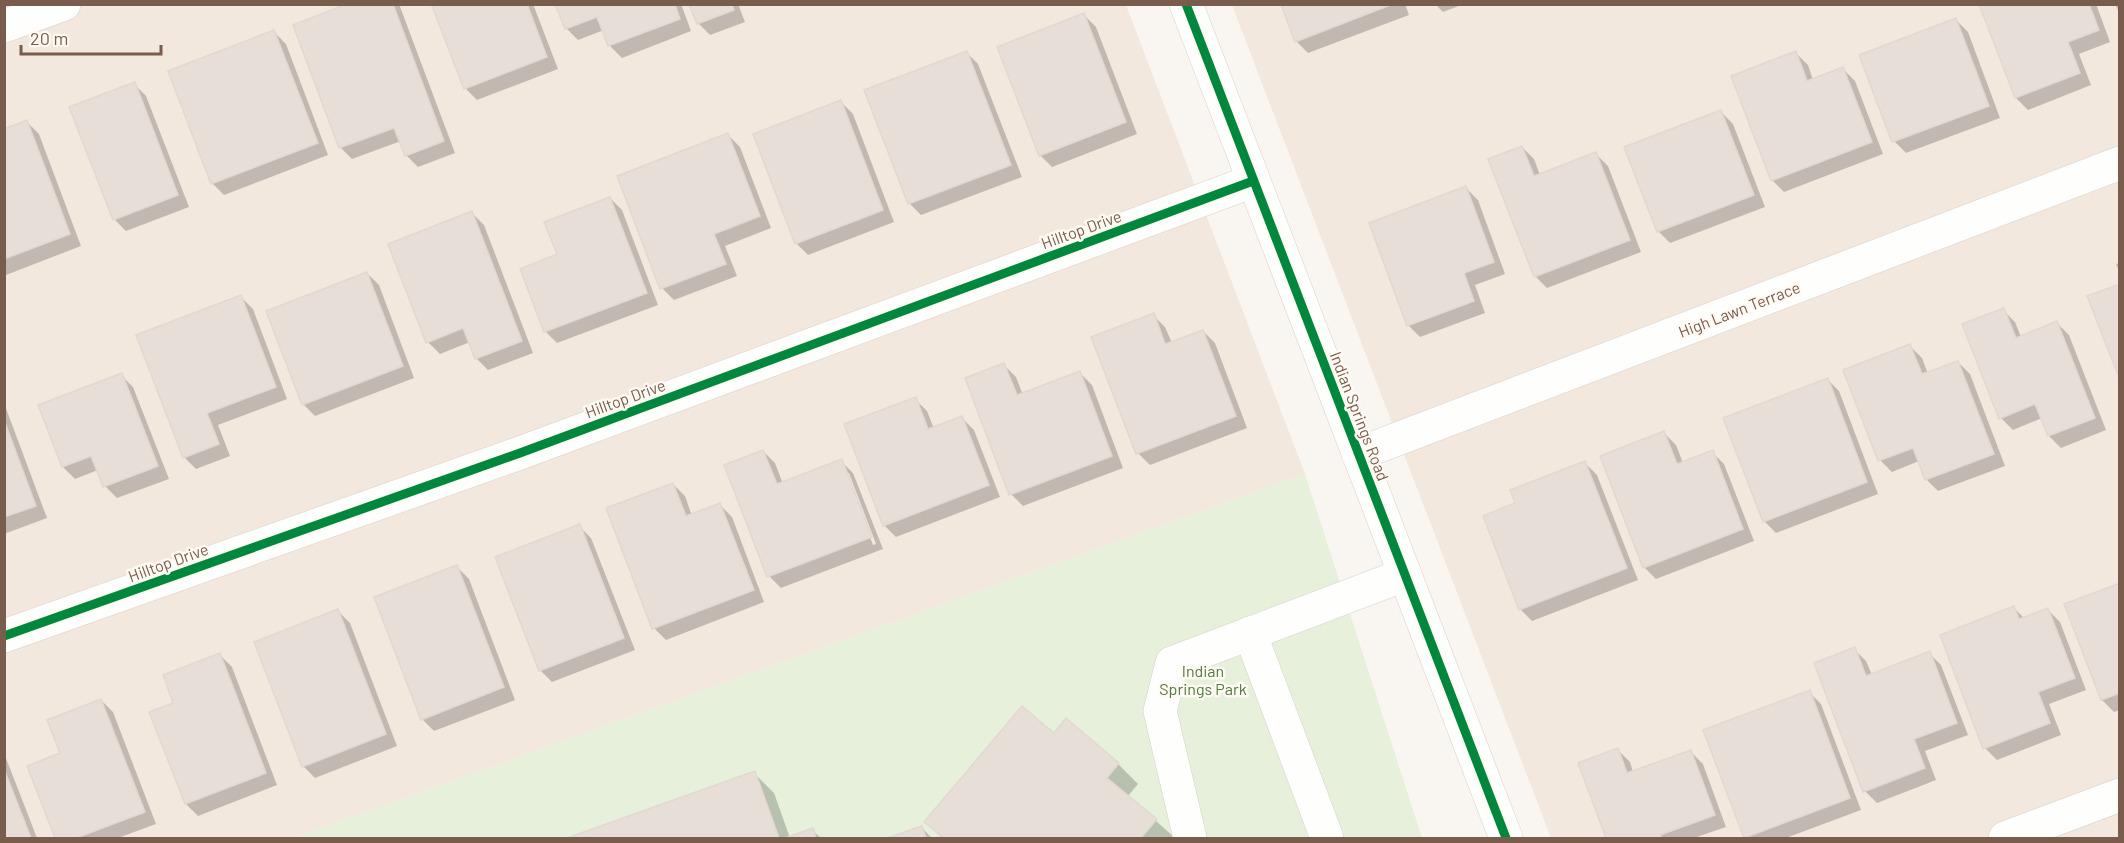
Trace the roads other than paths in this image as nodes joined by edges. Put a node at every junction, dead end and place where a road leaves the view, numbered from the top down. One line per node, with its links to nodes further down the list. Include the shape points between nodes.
1 (64, 4): 3 (street)
2 (1186, 4): 5 (street, Indian Springs Road)
3 (4, 26)
4 (2120, 163): 6 (street, High Lawn Terrace)
5 (1253, 181): 6 (street, Indian Springs Road); 9 (street, Hilltop Drive, via 520,453)
6 (1358, 454): 7 (street, Indian Springs Road)
7 (1404, 575): 8 (street); 13 (street, Indian Springs Road)
8 (1250, 633): 11 (street, via 1172,663 1160,711); 12 (street)
9 (4, 636)
10 (2120, 795): 14 (street)
11 (1190, 838)
12 (1327, 838)
13 (1506, 838)
14 (2005, 838)

